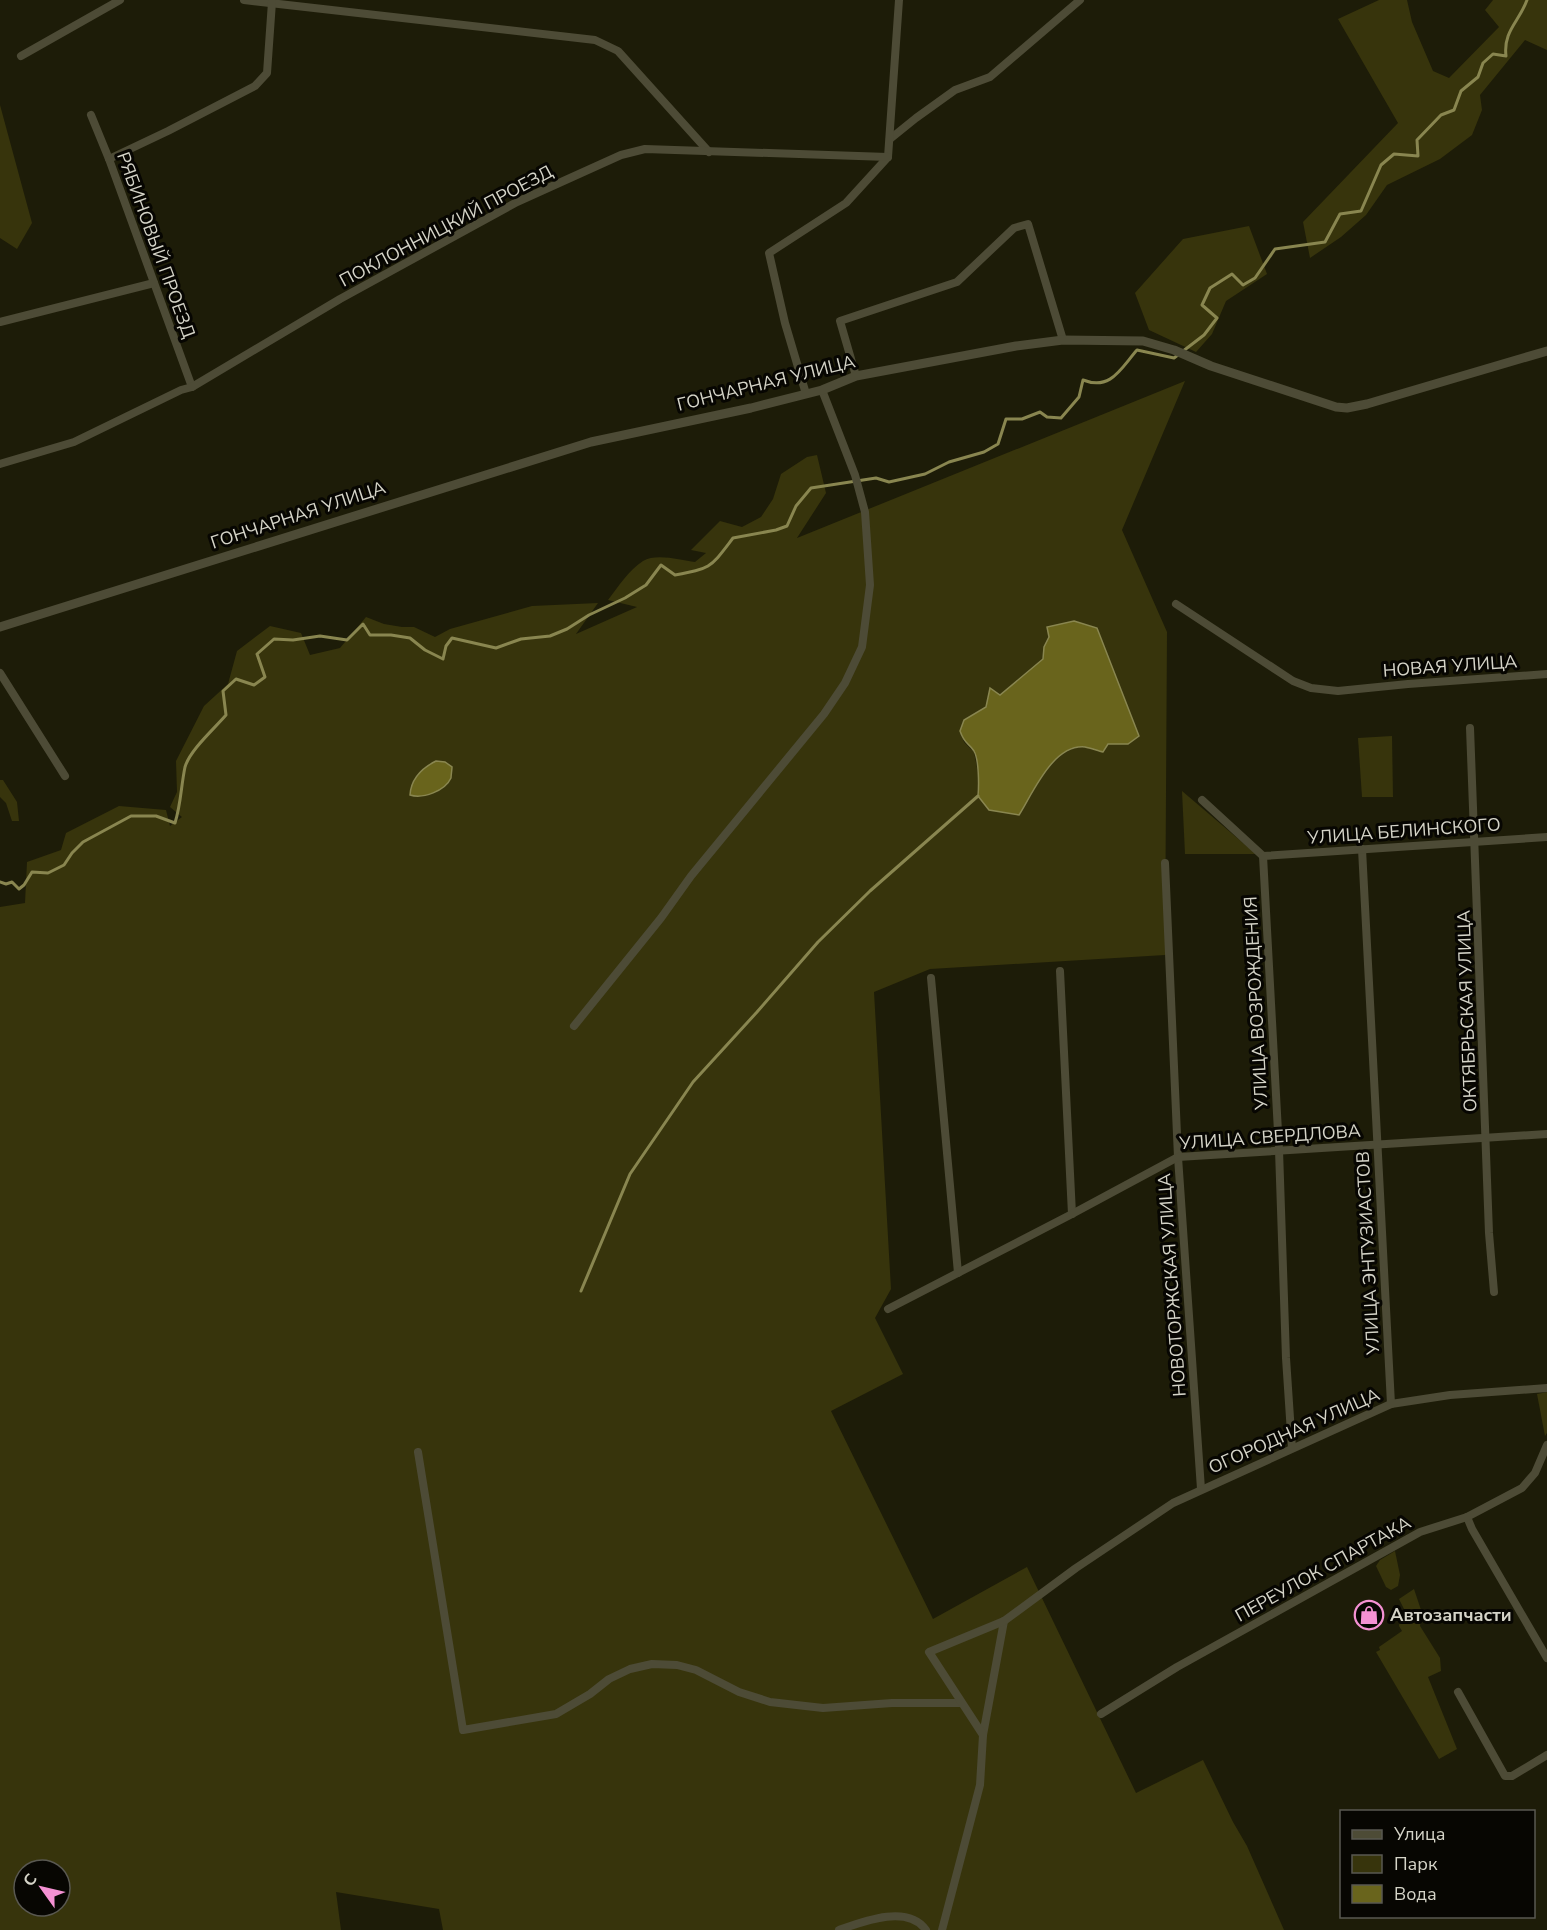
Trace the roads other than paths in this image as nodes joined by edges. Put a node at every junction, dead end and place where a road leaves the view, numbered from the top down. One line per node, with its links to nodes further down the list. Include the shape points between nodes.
1 (120, 0): 6 (street)
2 (244, 0): 5 (street)
3 (899, 0): 8 (street)
4 (1080, 0): 8 (street, via 990,77 955,90)
5 (272, 2): 9 (street, via 595,40 618,51); 11 (street, via 267,72 255,86)
6 (21, 56)
7 (91, 115): 11 (street, РЯБИНОВЫЙ ПРОЕЗД)
8 (890, 139): 10 (street)
9 (709, 152): 10 (street, ПОКЛОННИЦКИЙ ПРОЕЗД); 17 (street, ПОКЛОННИЦКИЙ ПРОЕЗД, via 645,149 621,155 517,202 340,299)
10 (888, 157): 19 (street, via 846,202 769,253)
11 (109, 159): 12 (street, РЯБИНОВЫЙ ПРОЕЗД)
12 (154, 283): 13 (street); 17 (street, РЯБИНОВЫЙ ПРОЕЗД)
13 (0, 322)
14 (1063, 339): 15 (street, ГОНЧАРНАЯ УЛИЦА, via 1130,339 1156,344 1211,366 1347,408); 16 (street, ГОНЧАРНАЯ УЛИЦА); 16 (street, via 1028,224 1014,228 957,282 840,321)
15 (1547, 351)
16 (856, 376): 18 (street, ГОНЧАРНАЯ УЛИЦА)
17 (192, 387): 20 (street, ПОКЛОННИЦКИЙ ПРОЕЗД, via 74,442)
18 (822, 390): 19 (street, ГОНЧАРНАЯ УЛИЦА); 35 (street, via 865,512 870,585 862,647 824,714)
19 (806, 394): 22 (street, ГОНЧАРНАЯ УЛИЦА, via 591,441)
20 (0, 464)
21 (1176, 604): 24 (street, НОВАЯ УЛИЦА, via 1300,685 1323,691)
22 (0, 627)
23 (0, 673): 26 (street)
24 (1547, 674)
25 (1470, 728): 29 (street, ОКТЯБРЬСКАЯ УЛИЦА)
26 (65, 777)
27 (1202, 800): 31 (street)
28 (1547, 837): 29 (street, УЛИЦА БЕЛИНСКОГО)
29 (1475, 841): 30 (street, УЛИЦА БЕЛИНСКОГО); 37 (street, ОКТЯБРЬСКАЯ УЛИЦА)
30 (1362, 849): 31 (street, УЛИЦА БЕЛИНСКОГО); 38 (street, УЛИЦА ЭНТУЗИАСТОВ)
31 (1263, 856): 39 (street, УЛИЦА ВОЗРОЖДЕНИЯ)
32 (1165, 863): 40 (street, НОВОТОРЖСКАЯ УЛИЦА)
33 (1060, 971): 41 (street)
34 (931, 978): 42 (street)
35 (574, 1026)
36 (1547, 1134): 37 (street, УЛИЦА СВЕРДЛОВА)
37 (1486, 1138): 38 (street, УЛИЦА СВЕРДЛОВА); 43 (street, ОКТЯБРЬСКАЯ УЛИЦА)
38 (1378, 1144): 39 (street, УЛИЦА СВЕРДЛОВА); 46 (street, УЛИЦА ЭНТУЗИАСТОВ)
39 (1279, 1150): 40 (street, УЛИЦА СВЕРДЛОВА); 48 (street, УЛИЦА ВОЗРОЖДЕНИЯ)
40 (1178, 1156): 41 (street, УЛИЦА СВЕРДЛОВА); 50 (street, НОВОТОРЖСКАЯ УЛИЦА)
41 (1072, 1214): 42 (street, УЛИЦА СВЕРДЛОВА)
42 (958, 1273): 44 (street, УЛИЦА СВЕРДЛОВА)
43 (1494, 1292)
44 (888, 1309)
45 (1547, 1388): 46 (street, ОГОРОДНАЯ УЛИЦА)
46 (1391, 1404): 48 (street, ОГОРОДНАЯ УЛИЦА)
47 (1547, 1445): 51 (street, ПЕРЕУЛОК СПАРТАКА, via 1535,1473 1522,1488)
48 (1292, 1448): 50 (street, ОГОРОДНАЯ УЛИЦА)
49 (418, 1452): 55 (street, via 463,1730 556,1714 609,1679 652,1664 696,1670 739,1692 770,1702 823,1708)
50 (1201, 1489): 52 (street, ОГОРОДНАЯ УЛИЦА, via 1173,1503 1076,1568)
51 (1467, 1517): 53 (street); 56 (street, ПЕРЕУЛОК СПАРТАКА, via 1420,1532 1177,1667)
52 (1005, 1621): 55 (street, ОГОРОДНАЯ УЛИЦА, via 929,1652); 57 (street)
53 (1547, 1658)
54 (1458, 1692): 58 (street, via 1505,1776 1512,1776)
55 (961, 1703): 57 (street)
56 (1101, 1714)
57 (983, 1735): 61 (street, via 980,1785)
58 (1547, 1755)
59 (839, 1930): 60 (street, via 896,1915 912,1918)
60 (926, 1930)
61 (942, 1930)

